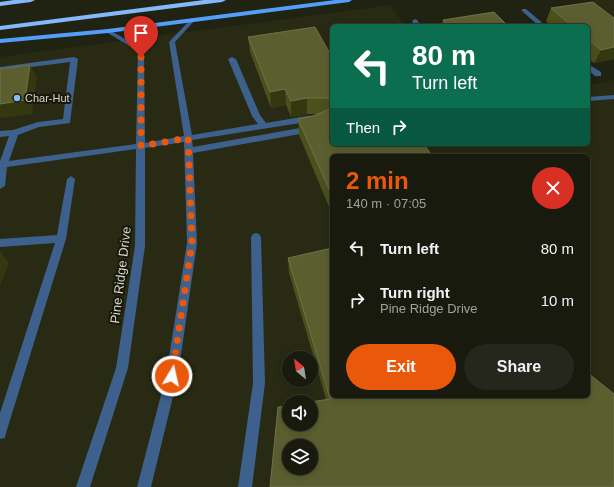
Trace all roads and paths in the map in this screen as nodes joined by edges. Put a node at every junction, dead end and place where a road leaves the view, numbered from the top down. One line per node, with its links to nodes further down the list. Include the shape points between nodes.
1 (31, 0): 4 (highway)
2 (222, 0): 8 (highway)
3 (349, 0): 6 (main road)
4 (0, 4)
5 (524, 10): 7 (street)
6 (192, 20): 9 (main road); 21 (street, via 172,42)
7 (541, 24)
8 (0, 28)
9 (108, 31): 10 (main road); 22 (street, Pine Ridge Drive, via 141,50)
10 (0, 42)
11 (232, 59): 18 (street, via 256,116)
12 (590, 68): 14 (street)
13 (0, 70): 19 (street, via 74,59 67,121 38,125)
14 (598, 74)
15 (614, 97): 16 (street)
16 (590, 98)
17 (330, 119): 18 (street, via 307,119); 23 (street, via 312,128)
18 (264, 126): 21 (street)
19 (14, 133): 20 (street); 24 (street)
20 (0, 134)
21 (188, 138): 22 (street); 23 (street)
22 (141, 146): 24 (street); 31 (street, Pine Ridge Drive, via 140,246 122,368)
23 (189, 150): 32 (street, via 192,243 172,376)
24 (2, 165): 26 (street)
25 (71, 179): 28 (street)
26 (0, 186)
27 (256, 237): 33 (street, via 259,383)
28 (61, 239): 29 (street); 30 (street)
29 (0, 242)
30 (0, 433)
31 (83, 487)
32 (144, 487)
33 (245, 487)

